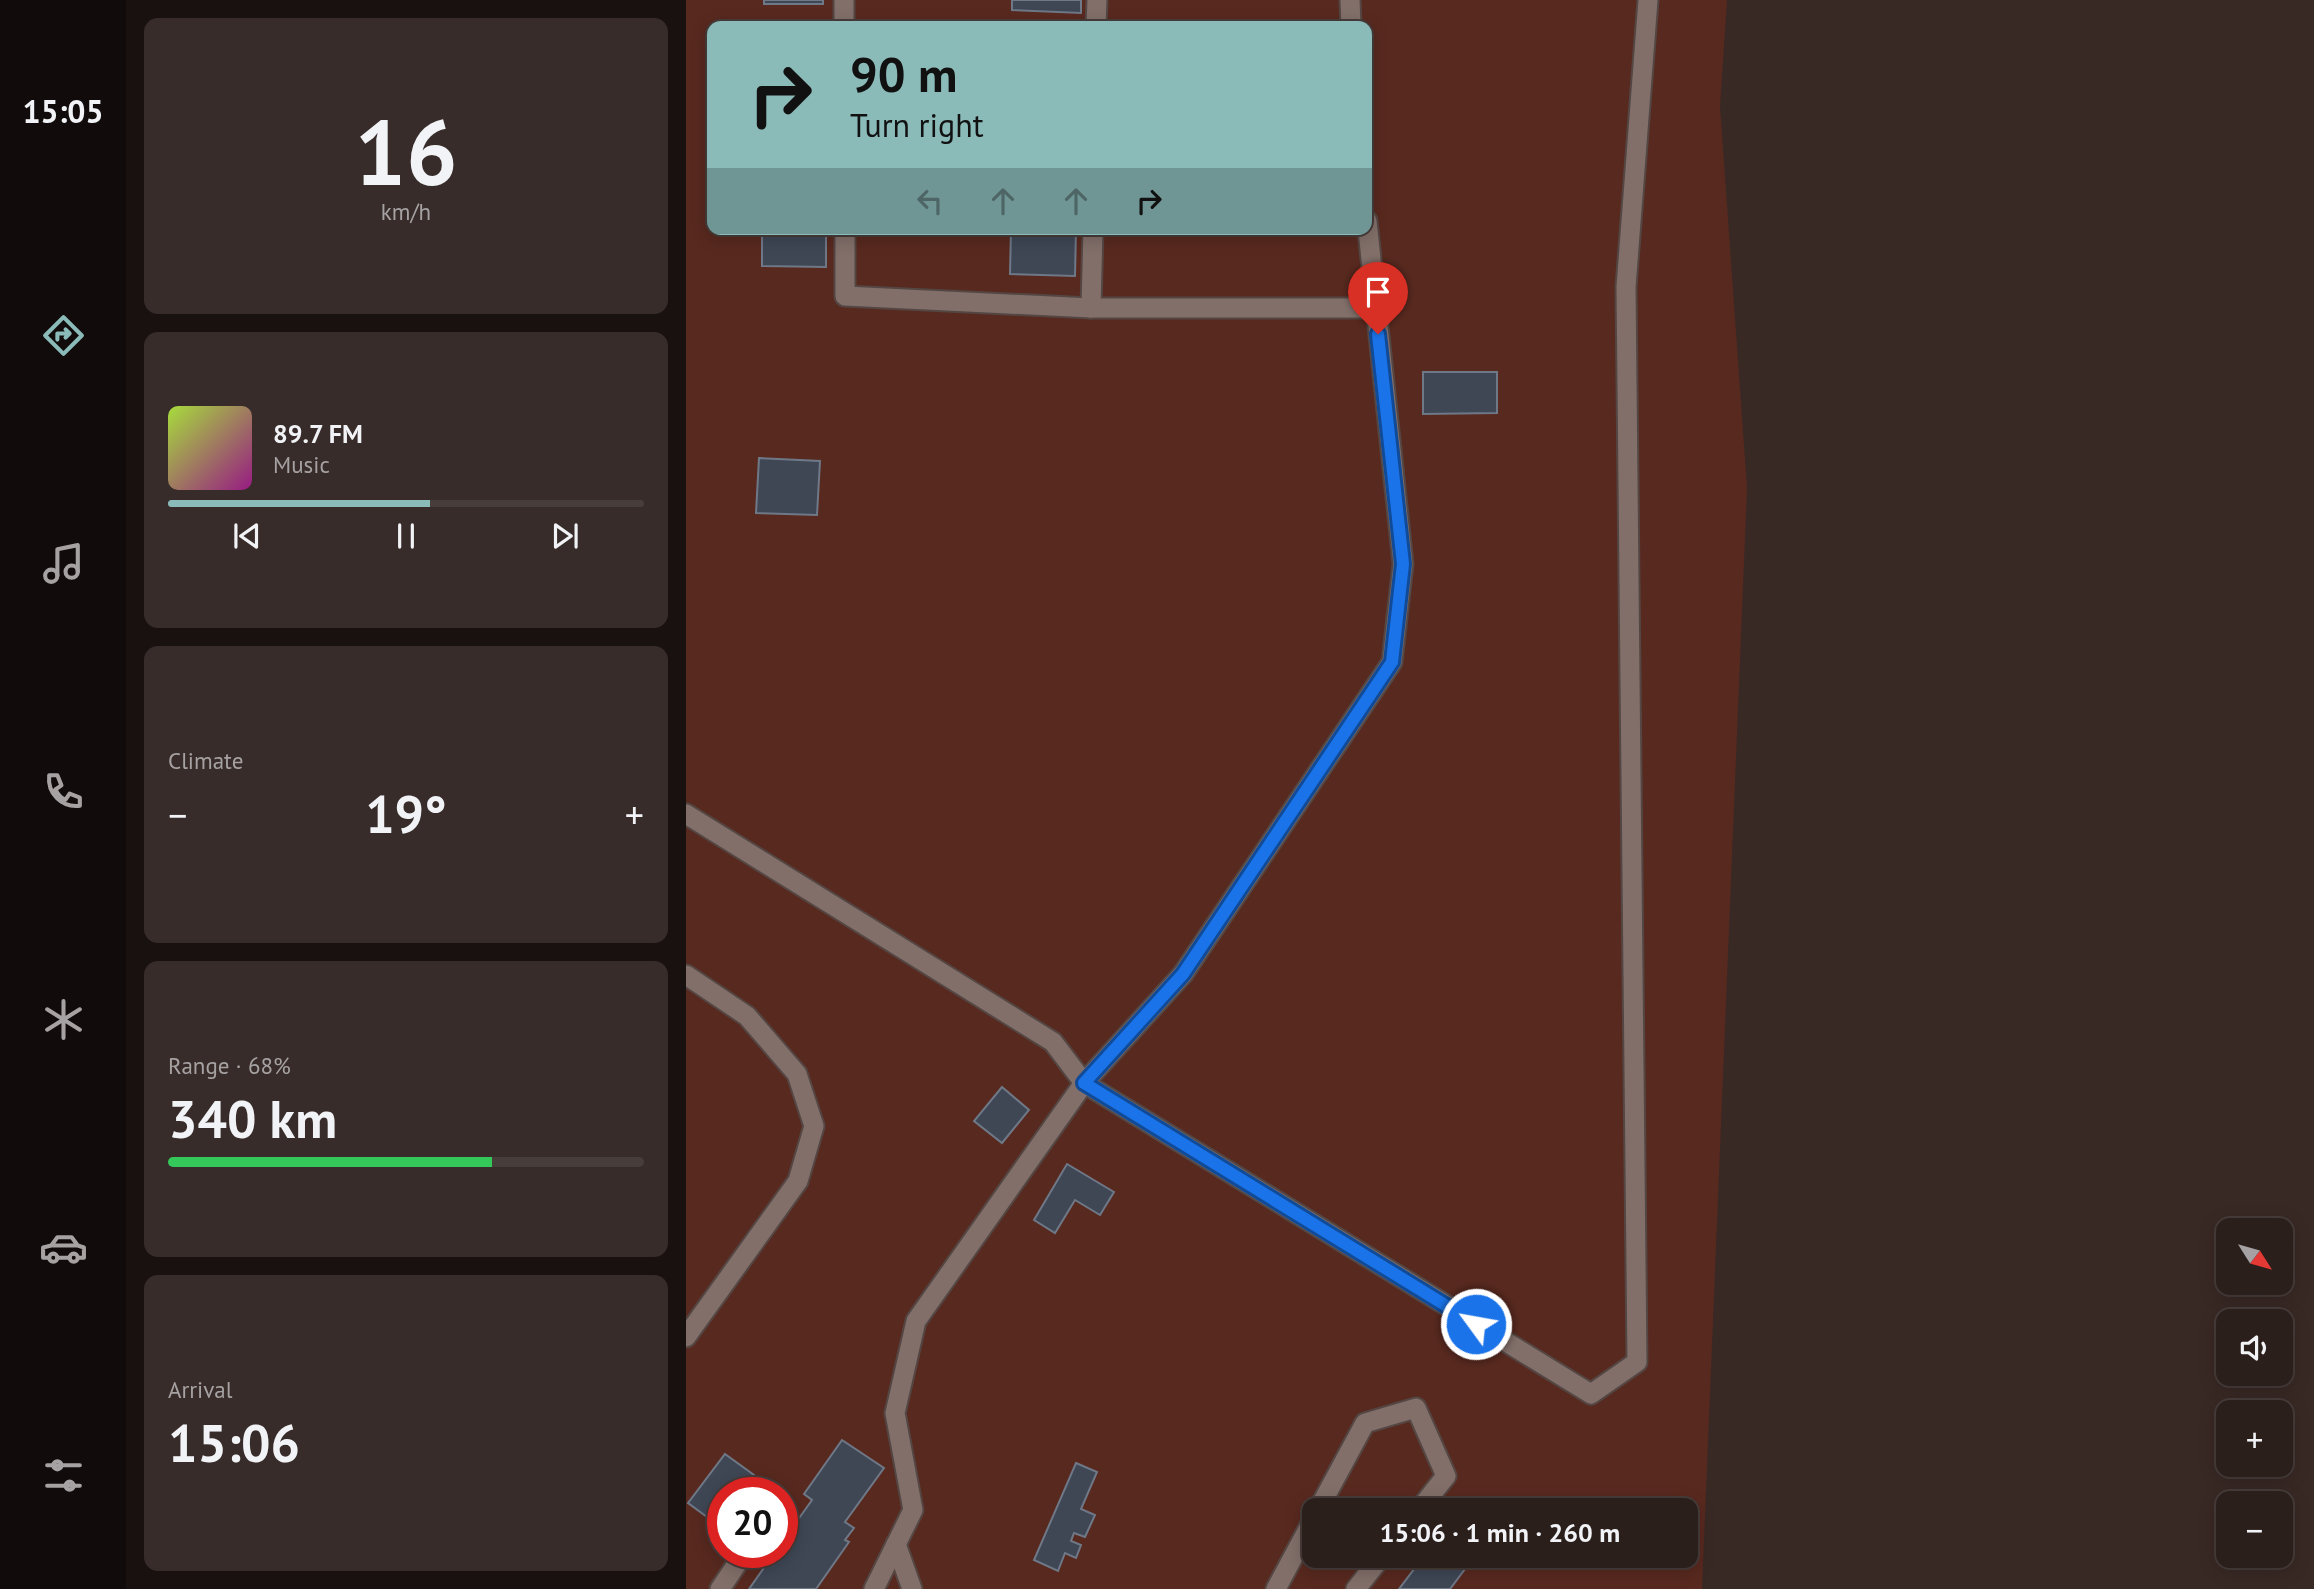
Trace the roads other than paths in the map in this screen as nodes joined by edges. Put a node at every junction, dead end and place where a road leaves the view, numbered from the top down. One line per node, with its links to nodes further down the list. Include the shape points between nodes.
1 (844, 0): 5 (lane)
2 (1097, 0): 6 (lane)
3 (1350, 0): 7 (lane)
4 (1648, 0): 15 (lane, via 1626,287 1637,1362 1591,1394)
5 (844, 21)
6 (1096, 21)
7 (1351, 21)
8 (845, 235): 11 (lane, via 845,296)
9 (1093, 235): 11 (lane)
10 (1368, 235): 12 (lane)
11 (1091, 308): 12 (lane)
12 (1376, 309): 15 (lane, via 1403,564 1392,662 1183,974)
13 (686, 814): 15 (lane, via 1053,1042)
14 (686, 975): 16 (lane, via 747,1016 797,1074 814,1126 798,1181)
15 (1084, 1083): 20 (lane, via 916,1321 895,1413 913,1510)
16 (686, 1337)
17 (1324, 1498): 18 (lane, via 1365,1423 1416,1408 1446,1476)
18 (1429, 1498)
19 (1302, 1540): 26 (lane)
20 (896, 1544): 24 (lane); 25 (lane)
21 (734, 1568): 23 (lane)
22 (1373, 1568): 27 (lane)
23 (720, 1589)
24 (874, 1589)
25 (912, 1589)
26 (1276, 1589)
27 (1356, 1589)

